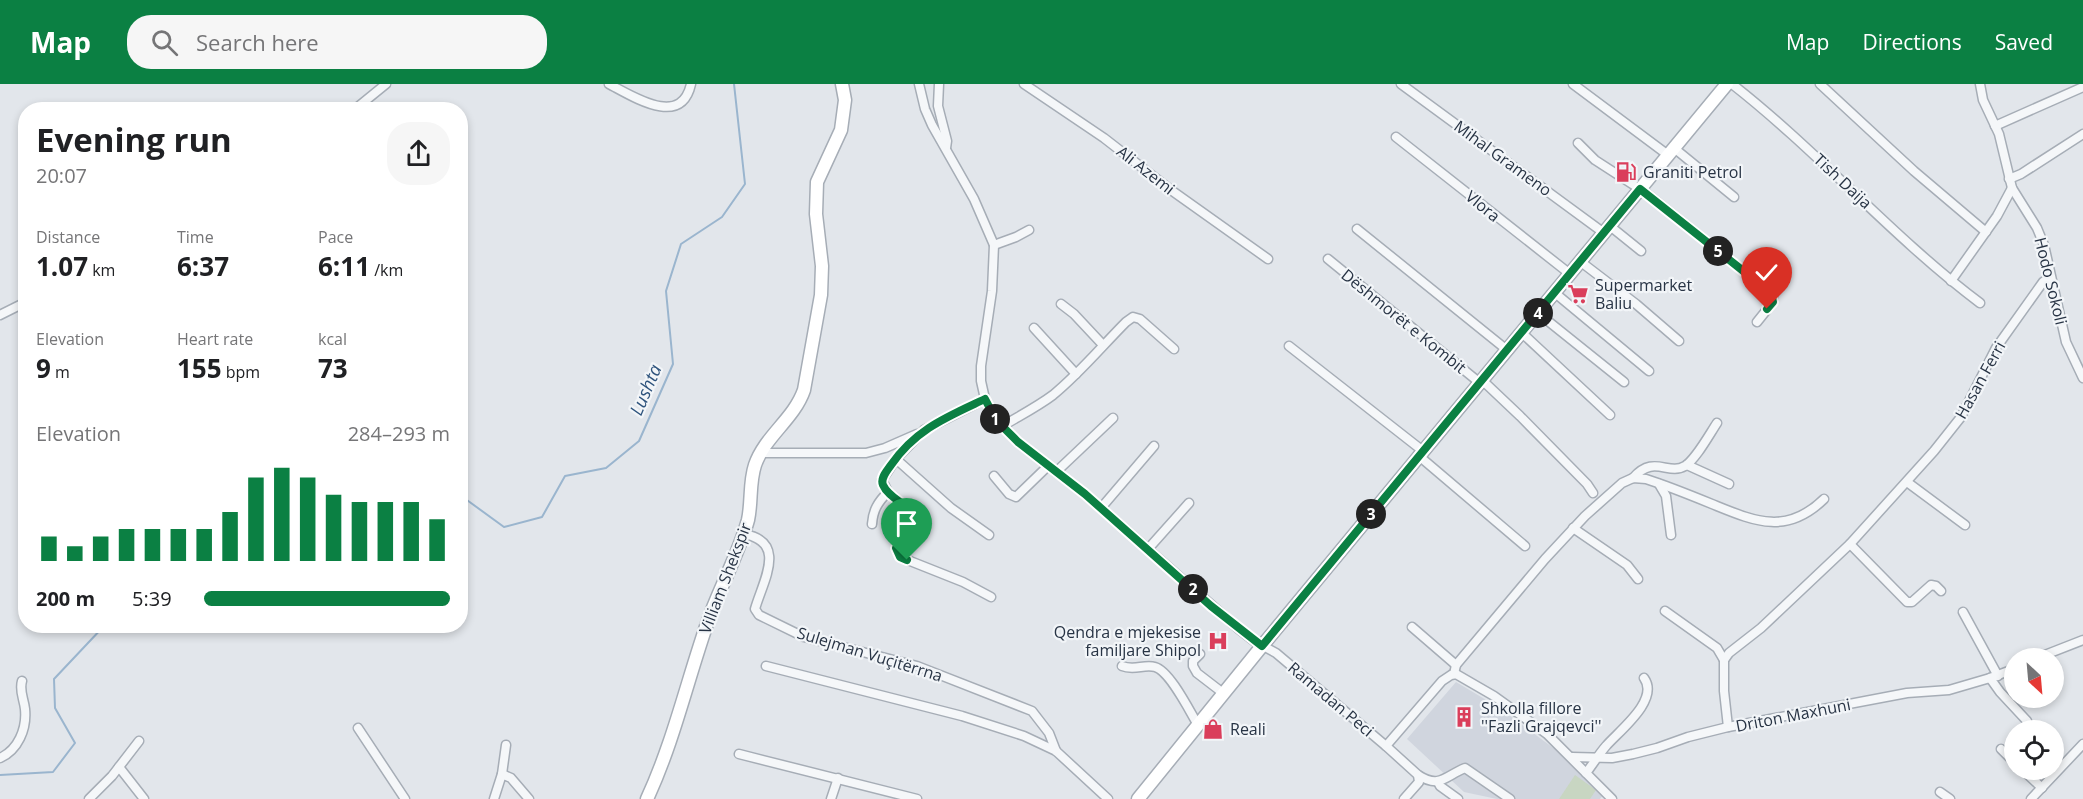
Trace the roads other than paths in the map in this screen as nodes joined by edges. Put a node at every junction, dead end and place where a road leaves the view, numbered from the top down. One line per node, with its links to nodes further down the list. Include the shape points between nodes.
1 (386, 84): 15 (street)
2 (609, 84): 3 (street, via 654,105 670,107 684,101)
3 (691, 84)
4 (842, 84): 63 (main road, Villiam Shekspir, via 841,130 817,182 822,266 804,390 800,404)
5 (919, 84): 20 (street, via 925,109)
6 (939, 84): 20 (street, via 938,106)
7 (1024, 84): 31 (street, Ali Azemi)
8 (1401, 84): 27 (street, Mihal Grameno)
9 (1573, 84): 21 (street)
10 (1727, 84): 21 (main road, Dëshmorët e Kombit)
11 (1732, 84): 36 (street, Tish Daija)
12 (1820, 84): 28 (street)
13 (1980, 84): 16 (street, Hodo Sokoli)
14 (2083, 87): 16 (street)
15 (364, 102)
16 (1995, 126): 22 (street, Hodo Sokoli)
17 (2083, 134): 22 (street)
18 (1396, 137): 34 (street, Vlora)
19 (1578, 143): 23 (street, via 1595,160)
20 (946, 148): 29 (street)
21 (1671, 151): 23 (main road, Dëshmorët e Kombit); 24 (street)
22 (2010, 183): 28 (street); 35 (street, Hodo Sokoli, via 2037,228)
23 (1640, 189): 27 (main road, Dëshmorët e Kombit); 43 (street, via 1771,293 1773,302)
24 (1734, 197)
25 (1357, 229): 50 (street)
26 (1029, 230): 29 (street)
27 (1607, 230): 30 (street); 33 (main road, Dëshmorët e Kombit)
28 (1986, 232): 36 (street)
29 (994, 245): 56 (street, via 981,366)
30 (1641, 250)
31 (1268, 258)
32 (1328, 259): 54 (street, Dëshmorët e Kombit)
33 (1581, 262): 34 (main road, Dëshmorët e Kombit); 46 (street)
34 (1570, 274): 37 (main road, Dëshmorët e Kombit)
35 (2050, 277): 53 (street, Hodo Sokoli, via 2066,342); 71 (street, Hasan Ferri, via 1996,348 1960,417)
36 (1951, 281): 38 (street, Tish Daija)
37 (1555, 293): 41 (main road, Dëshmorët e Kombit); 51 (street)
38 (1980, 303)
39 (1062, 304): 47 (street)
40 (18, 306): 42 (street)
41 (1538, 313): 45 (main road, Dëshmorët e Kombit); 55 (street)
42 (0, 315)
43 (1757, 322)
44 (1034, 328): 52 (street)
45 (1522, 333): 50 (main road, Dëshmorët e Kombit); 57 (street)
46 (1680, 341)
47 (1103, 345): 49 (street, via 1133,317); 52 (street)
48 (1289, 346): 64 (street)
49 (1174, 349)
50 (1507, 350): 54 (main road, Dëshmorët e Kombit)
51 (1648, 371)
52 (1076, 374): 60 (street, via 1039,405)
53 (2083, 378)
54 (1481, 382): 64 (main road, Dëshmorët e Kombit); 75 (street, via 1520,416)
55 (1624, 382)
56 (985, 399): 60 (street); 61 (street)
57 (1610, 415)
58 (1113, 418): 68 (street)
59 (1717, 423): 66 (street)
60 (1001, 427): 67 (street, Ramadan Peci)
61 (918, 434): 63 (street, via 866,453); 65 (street)
62 (1154, 446): 78 (street)
63 (760, 453): 82 (main road, Villiam Shekspir)
64 (1421, 454): 86 (street); 95 (main road, Dëshmorët e Kombit)
65 (896, 459): 74 (street, via 882,480); 83 (street, via 951,508)
66 (1687, 465): 70 (street, Ramadan Peci, via 1650,466); 73 (street)
67 (1048, 466): 68 (street, Ramadan Peci); 69 (street, via 1016,497)
68 (1056, 472): 78 (street, Ramadan Peci)
69 (994, 476)
70 (1633, 478): 72 (street); 81 (street, Ramadan Peci, via 1613,489)
71 (1907, 482): 80 (street); 85 (street, Hasan Ferri)
72 (1659, 483): 76 (street, via 1736,514 1772,523 1797,518); 84 (street, via 1671,517)
73 (1729, 484)
74 (888, 492): 79 (street, via 874,511); 90 (street, via 913,514 896,548 900,557)
75 (1593, 493)
76 (1824, 499)
77 (1189, 502): 87 (street)
78 (1101, 508): 87 (street, Ramadan Peci)
79 (872, 525)
80 (1965, 525)
81 (1573, 528): 88 (street, via 1626,565); 101 (street, Ramadan Peci)
82 (743, 534): 116 (street, Sulejman Vuçitërrna, via 761,540 770,559 755,609 759,615 804,637 917,666 1032,711 1044,724); 136 (main road, Villiam Shekspir, via 712,609)
83 (989, 535)
84 (1671, 535)
85 (1851, 544): 89 (street, via 1907,602 1931,585); 98 (street, Hasan Ferri)
86 (1525, 546)
87 (1148, 549): 95 (street, Ramadan Peci)
88 (1638, 579)
89 (1941, 591)
90 (991, 597)
91 (1665, 611): 98 (street, via 1717,648)
92 (1963, 612): 103 (street)
93 (1412, 627): 101 (street)
94 (2083, 640): 96 (street)
95 (1262, 646): 106 (main road, Dëshmorët e Kombit); 114 (street, Ramadan Peci, via 1276,653)
96 (2063, 648)
97 (1200, 654): 106 (street, via 1193,661 1197,673)
98 (1724, 660): 109 (street)
99 (766, 666): 116 (street, Sulejman Vuçitërrna, via 962,716)
100 (1122, 666): 108 (street, via 1160,669)
101 (1455, 670): 114 (street, Ramadan Peci); 119 (street, via 1521,714)
102 (2004, 673): 103 (street, Driton Maxhuni)
103 (1994, 677): 107 (street, via 2000,693); 109 (street, Driton Maxhuni, via 1949,690 1907,693)
104 (1644, 678): 121 (street, via 1648,683 1645,701)
105 (22, 681): 120 (street, via 25,710 21,734 13,750)
106 (1223, 693): 108 (main road, Dëshmorët e Kombit)
107 (2026, 720)
108 (1198, 725): 140 (main road, Dëshmorët e Kombit)
109 (1728, 727): 121 (street, Driton Maxhuni, via 1633,754)
110 (358, 728): 133 (street)
111 (139, 741): 122 (street)
112 (2083, 744): 129 (street)
113 (506, 745): 124 (street)
114 (1386, 746): 125 (street)
115 (2001, 749): 117 (street)
116 (1056, 751): 139 (street, Sulejman Vuçitërrna)
117 (2004, 752)
118 (738, 754): 126 (street)
119 (1572, 757): 121 (street, Driton Maxhuni); 123 (street)
120 (0, 758)
121 (1597, 758): 123 (street)
122 (119, 767): 131 (street); 132 (street)
123 (1586, 773): 144 (street)
124 (502, 774): 134 (street); 135 (street, via 511,778)
125 (1418, 775): 128 (street); 141 (street, via 1419,782)
126 (838, 778): 137 (street); 138 (street)
127 (2034, 780): 129 (street)
128 (1438, 782): 142 (street); 143 (street, via 1466,768)
129 (2042, 788): 146 (street)
130 (1940, 792): 145 (street)
131 (89, 799)
132 (144, 799)
133 (405, 799)
134 (494, 799)
135 (529, 799)
136 (647, 799)
137 (831, 799)
138 (917, 799)
139 (1108, 799)
140 (1138, 799)
141 (1404, 799)
142 (1458, 799)
143 (1510, 799)
144 (1612, 799)
145 (1950, 799)
146 (2031, 799)

